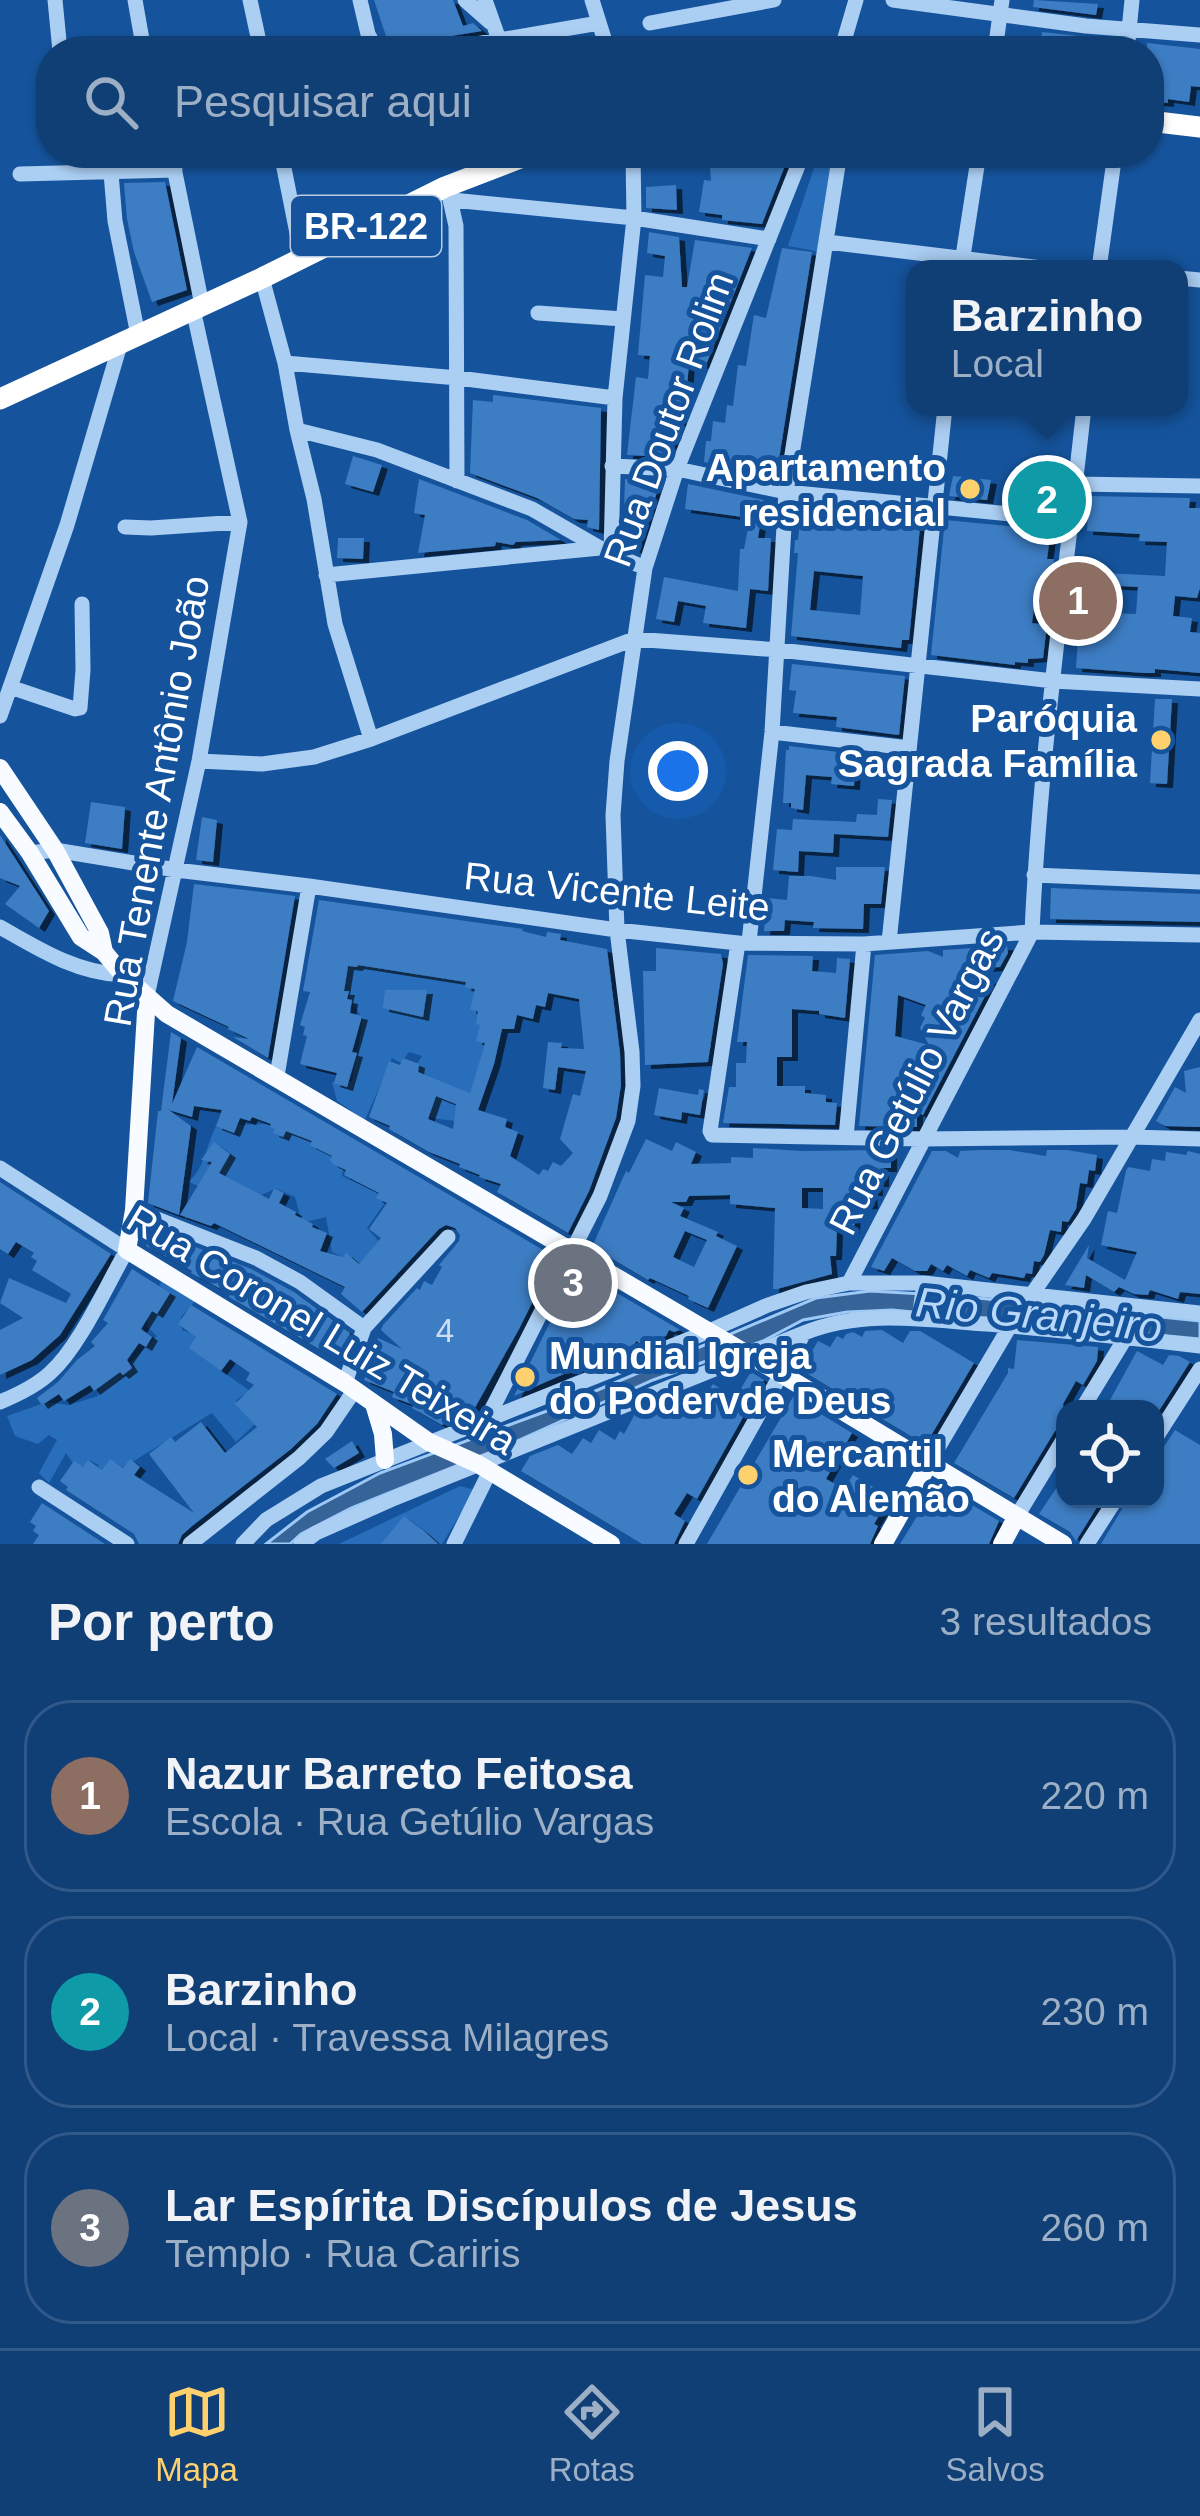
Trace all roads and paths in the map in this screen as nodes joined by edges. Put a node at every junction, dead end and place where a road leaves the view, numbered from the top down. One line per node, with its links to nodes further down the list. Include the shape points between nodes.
1 (55, 0): 18 (street)
2 (135, 0): 19 (street)
3 (250, 0): 20 (street)
4 (360, 0): 21 (street)
5 (465, 0): 22 (street)
6 (485, 0): 23 (street)
7 (592, 0): 15 (street)
8 (762, 0): 9 (street); 14 (street)
9 (774, 0)
10 (856, 0): 26 (street)
11 (893, 0): 13 (street)
12 (1132, 0): 16 (street)
13 (1001, 8): 16 (street)
14 (650, 22)
15 (599, 23): 24 (street); 25 (street)
16 (1129, 29): 17 (street); 27 (street)
17 (1200, 34)
18 (59, 36)
19 (141, 36)
20 (258, 36)
21 (369, 36)
22 (497, 36)
23 (498, 36)
24 (512, 36)
25 (603, 36)
26 (845, 36)
27 (1128, 36)
28 (1164, 123): 29 (highway)
29 (1200, 127)
30 (137, 168): 39 (street)
31 (174, 168): 50 (street, Rua Tenente Antônio João)
32 (284, 168): 45 (street)
33 (502, 168): 41 (highway, BR-122)
34 (633, 168): 42 (street)
35 (797, 168): 43 (street, Rua Doutor Rolim)
36 (838, 168): 44 (street)
37 (978, 168): 47 (street)
38 (1112, 168): 48 (street)
39 (111, 173): 40 (street); 53 (street)
40 (20, 174)
41 (448, 194): 42 (street); 45 (highway, BR-122); 55 (street, via 456,226)
42 (634, 218): 43 (street); 52 (street)
43 (769, 239): 62 (street, Rua Doutor Rolim)
44 (827, 242): 46 (street); 66 (street)
45 (302, 258): 49 (highway, BR-122)
46 (937, 260)
47 (963, 260)
48 (1100, 260)
49 (262, 278): 50 (highway, BR-122); 54 (street)
50 (197, 307): 53 (highway, BR-122); 69 (street, Rua Tenente Antônio João)
51 (538, 313): 52 (street)
52 (623, 319): 56 (street)
53 (129, 340): 57 (highway, BR-122); 79 (street)
54 (285, 363): 55 (street); 60 (street)
55 (458, 378): 56 (street); 63 (street)
56 (615, 398): 61 (street)
57 (0, 399)
58 (944, 416): 67 (street)
59 (1083, 416): 64 (street, Rua Getúlio Vargas)
60 (297, 430): 63 (street); 73 (street)
61 (612, 466): 62 (street); 71 (street)
62 (677, 469): 66 (street); 72 (street, Rua Doutor Rolim)
63 (458, 481): 71 (street, via 532,509)
64 (1076, 484): 65 (street); 68 (street, Rua Getúlio Vargas)
65 (1200, 486)
66 (786, 492): 67 (street); 76 (street)
67 (933, 507): 68 (street); 77 (street)
68 (1072, 520): 78 (street, Rua Getúlio Vargas)
69 (240, 521): 70 (street); 85 (street, Rua Tenente Antônio João)
70 (125, 527)
71 (606, 551): 72 (street); 73 (street)
72 (645, 568): 75 (street, Rua Doutor Rolim)
73 (326, 575): 83 (street)
74 (82, 604): 79 (street, via 80,708)
75 (634, 639): 76 (street); 83 (street); 95 (street, Rua Doutor Rolim, via 614,788)
76 (779, 650): 77 (street); 82 (street)
77 (916, 666): 78 (street); 84 (street)
78 (1053, 682): 80 (street); 91 (street, Rua Getúlio Vargas)
79 (10, 687): 81 (street)
80 (1200, 689)
81 (0, 716)
82 (772, 732): 84 (street); 98 (street)
83 (371, 739): 85 (street, via 292,761)
84 (909, 748): 99 (street)
85 (199, 761): 90 (street, Rua Tenente Antônio João)
86 (0, 768): 88 (main road)
87 (0, 812): 89 (main road)
88 (56, 850): 89 (street, Rua Vicente Leite); 90 (street, Rua Vicente Leite); 101 (main road)
89 (30, 853): 101 (main road, via 81,937)
90 (176, 870): 93 (street, Rua Vicente Leite); 103 (street, Rua Tenente Antônio João)
91 (1034, 875): 92 (street); 96 (street, Rua Getúlio Vargas)
92 (1200, 882)
93 (309, 886): 95 (street, Rua Vicente Leite); 105 (street)
94 (0, 927): 102 (street, via 68,963)
95 (617, 930): 98 (street, Rua Vicente Leite); 114 (street, Rua Doutor Rolim, via 633,1086 600,1196)
96 (1032, 932): 97 (street, Rua Vicente Leite); 99 (street, Rua Vicente Leite); 108 (street, Rua Getúlio Vargas)
97 (1200, 935)
98 (744, 942): 100 (street, Rua Vicente Leite); 106 (street, via 710,1134)
99 (890, 942): 100 (street, Rua Vicente Leite)
100 (864, 944): 106 (street)
101 (104, 952): 102 (main road)
102 (123, 975): 103 (main road)
103 (147, 996): 105 (main road); 111 (main road, Rua Tenente Antônio João)
104 (1200, 1020): 107 (street)
105 (277, 1076): 114 (main road)
106 (846, 1137): 108 (street)
107 (1132, 1137): 108 (street); 109 (street); 117 (street)
108 (922, 1139): 115 (street, Rua Getúlio Vargas)
109 (1200, 1139)
110 (0, 1168): 113 (street, Rua Coronel Luiz Teixeira)
111 (134, 1210): 113 (main road, Rua Tenente Antônio João); 121 (street, via 256,1258)
112 (448, 1237): 121 (street)
113 (127, 1250): 129 (main road, Rua Coronel Luiz Teixeira); 131 (street, Rua Tenente Antônio João, via 61,1361)
114 (571, 1252): 122 (main road); 133 (street, Rua Doutor Rolim)
115 (849, 1283): 116 (street); 122 (street)
116 (923, 1287): 117 (street); 119 (street)
117 (1029, 1297): 118 (street); 120 (street)
118 (1200, 1313)
119 (919, 1317): 120 (street); 123 (street, via 838,1321)
120 (1011, 1324): 124 (street); 138 (street)
121 (364, 1328): 129 (street)
122 (707, 1332): 126 (main road); 133 (street)
123 (804, 1334): 126 (street); 128 (street)
124 (1126, 1337): 125 (street); 130 (street)
125 (1200, 1346)
126 (746, 1355): 128 (main road); 139 (street)
127 (1200, 1369): 134 (street)
128 (783, 1375): 138 (main road); 149 (street)
129 (350, 1387): 132 (main road, Rua Coronel Luiz Teixeira); 144 (street, via 326,1432)
130 (1088, 1400)
131 (0, 1402)
132 (374, 1404): 135 (main road, Rua Coronel Luiz Teixeira); 137 (main road)
133 (487, 1421): 135 (street)
134 (1164, 1424)
135 (429, 1442): 137 (street); 139 (main road, Rua Coronel Luiz Teixeira)
136 (1056, 1452): 142 (street)
137 (385, 1460): 145 (street, via 302,1496)
138 (929, 1463): 142 (main road); 150 (main road)
139 (484, 1467): 146 (street); 147 (street); 148 (main road, Rua Coronel Luiz Teixeira)
140 (39, 1487): 143 (street)
141 (1110, 1508): 153 (street)
142 (1017, 1516): 151 (main road); 152 (main road)
143 (127, 1544)
144 (190, 1544)
145 (243, 1544)
146 (301, 1544)
147 (454, 1544)
148 (611, 1544)
149 (686, 1544)
150 (883, 1544)
151 (1001, 1544)
152 (1063, 1544)
153 (1087, 1544)

